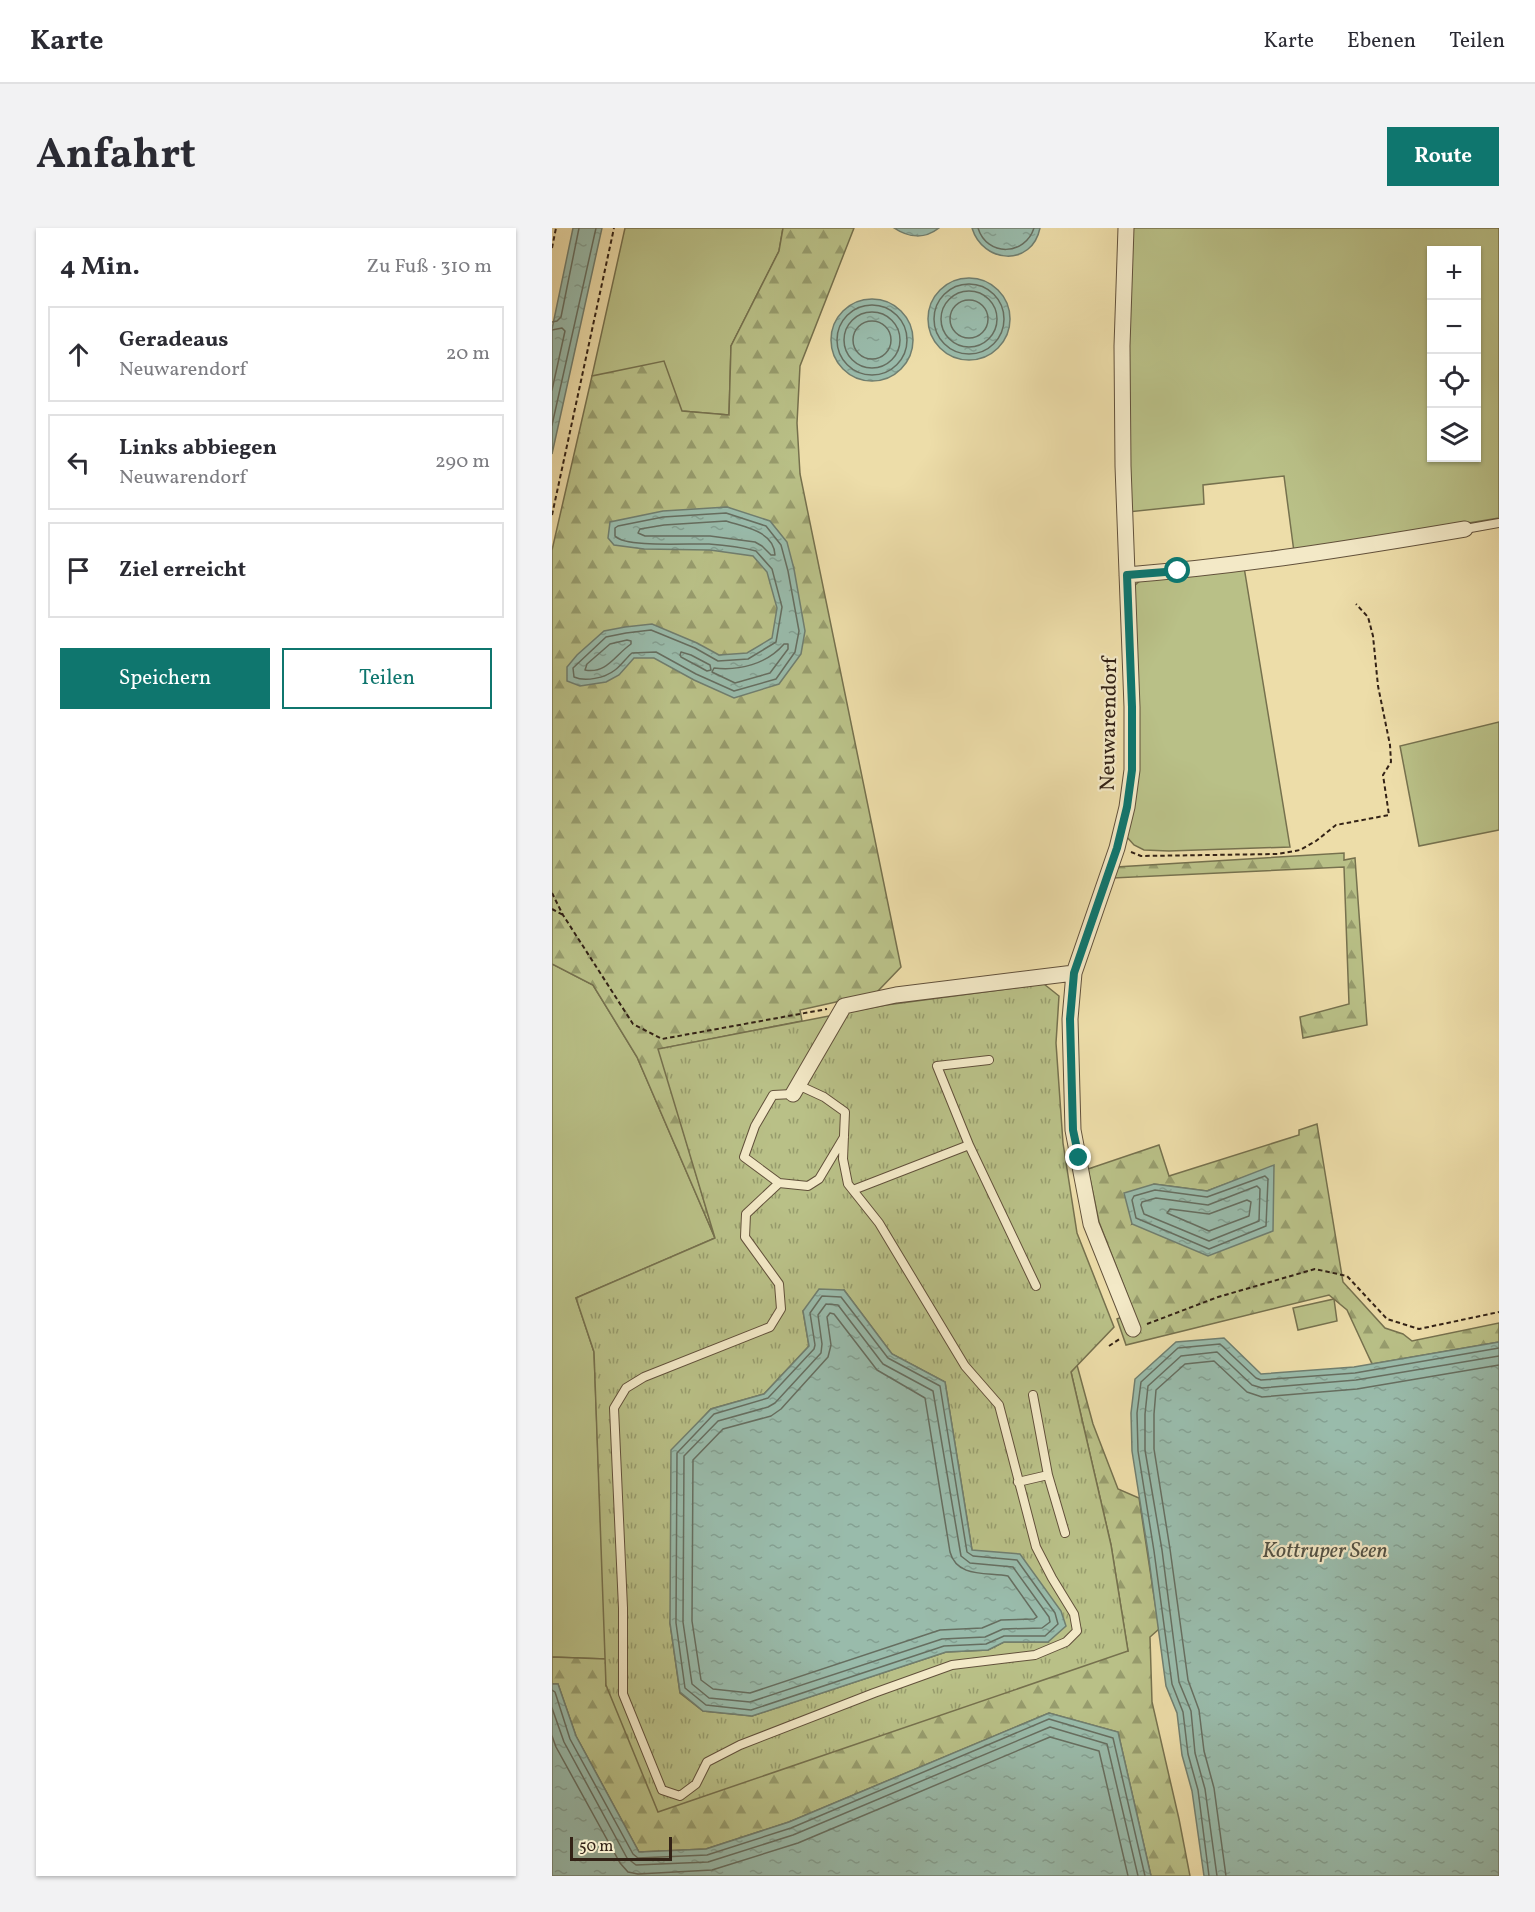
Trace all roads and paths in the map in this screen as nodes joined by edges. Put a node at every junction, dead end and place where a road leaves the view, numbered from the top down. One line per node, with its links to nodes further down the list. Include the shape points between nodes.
1 (556, 228): 4 (path)
2 (614, 228): 5 (path)
3 (1126, 228): 8 (street, Neuwarendorf, via 1122,346)
4 (552, 248)
5 (552, 515)
6 (1499, 523): 7 (lane)
7 (1465, 529): 8 (street, via 1325,553)
8 (1127, 575): 10 (street, Neuwarendorf, via 1132,770)
9 (1356, 604): 10 (path, via 1368,617 1373,636 1390,745 1391,762 1383,775 1389,815 1336,825 1300,850 1278,854 1141,856)
10 (1117, 848): 14 (street, Neuwarendorf)
11 (552, 893): 13 (path)
12 (552, 909): 13 (path)
13 (563, 915): 15 (path, via 633,1024 662,1039)
14 (1074, 973): 15 (street, via 896,995); 24 (street, Neuwarendorf, via 1070,1019 1073,1130 1091,1224)
15 (844, 1006): 17 (street)
16 (989, 1060): 19 (lane, via 937,1066)
17 (796, 1090): 18 (lane, via 824,1097 845,1112); 20 (lane, via 773,1095 755,1126 744,1157)
18 (844, 1137): 20 (lane, via 819,1179 808,1186); 21 (lane, via 843,1159)
19 (969, 1145): 21 (lane); 22 (lane)
20 (779, 1183): 27 (lane, via 746,1214 745,1237 779,1284 781,1310 770,1327 644,1377 626,1388 614,1408 623,1694 662,1790 680,1796 696,1784 707,1762 740,1745 874,1693 952,1665 1035,1655 1066,1642 1077,1631 1074,1614 1036,1547)
21 (853, 1190): 27 (lane, via 879,1222 965,1366 999,1405)
22 (1036, 1286)
23 (1499, 1312): 24 (path, via 1419,1329 1387,1319 1347,1276 1315,1269 1218,1297)
24 (1133, 1329)
25 (1033, 1395): 26 (lane)
26 (1048, 1475): 27 (lane); 28 (lane)
27 (1018, 1482)
28 (1065, 1533)

